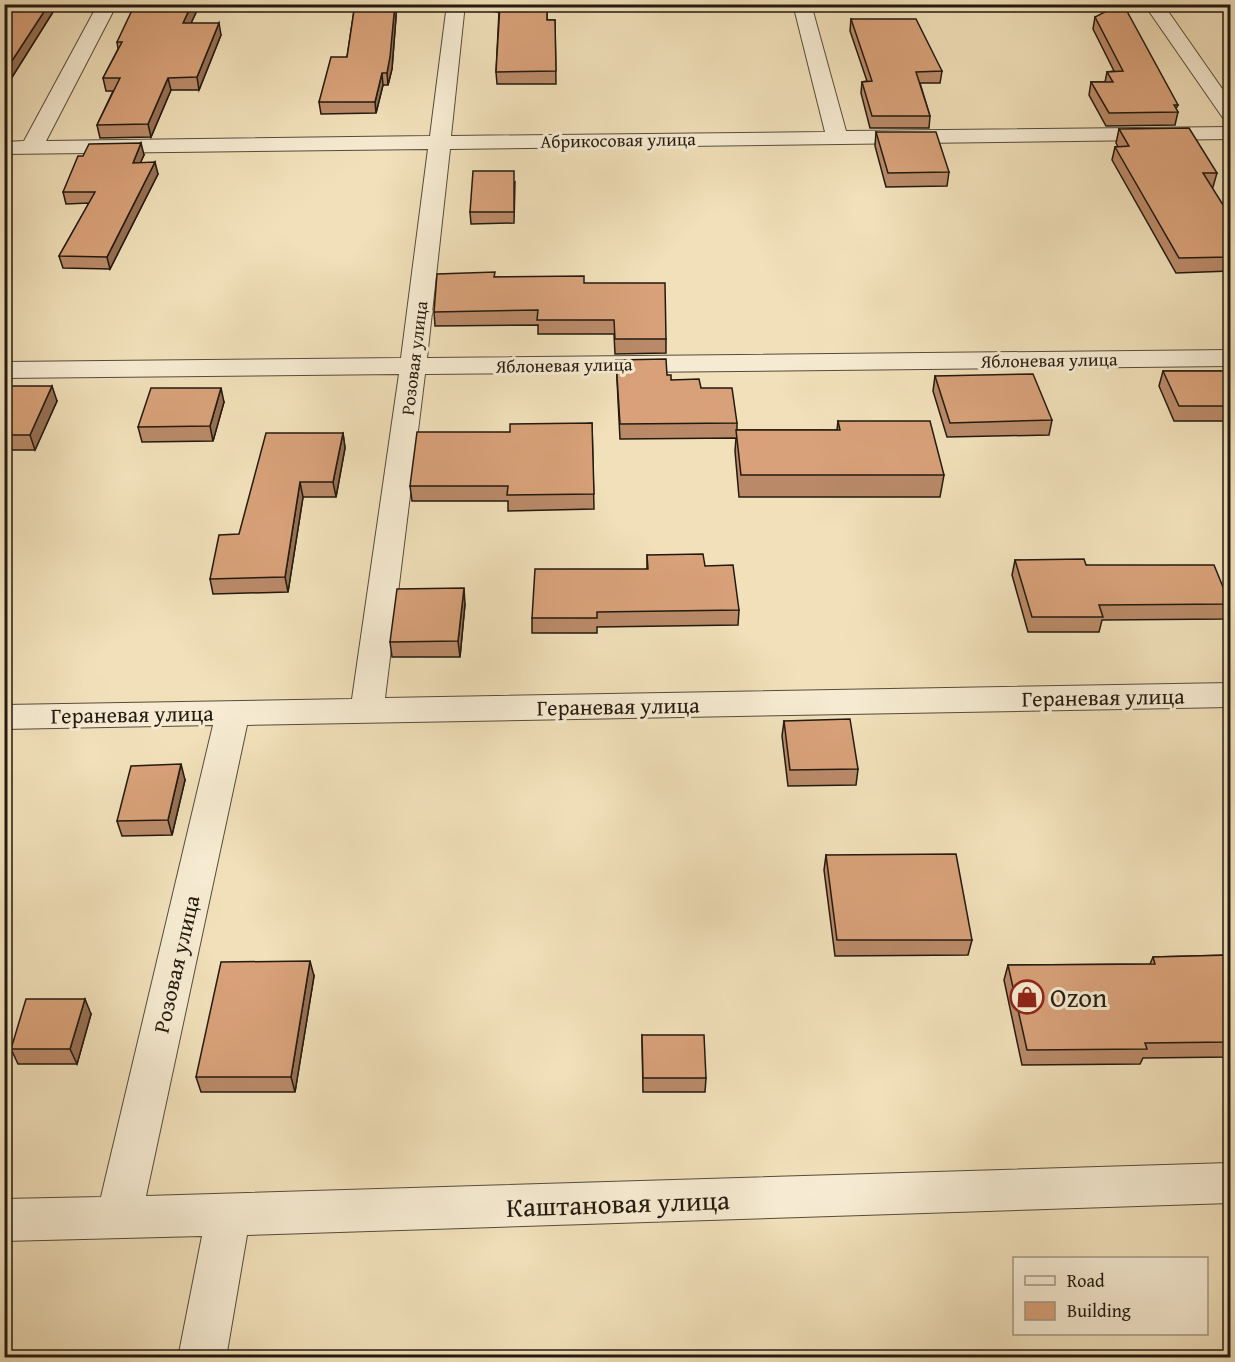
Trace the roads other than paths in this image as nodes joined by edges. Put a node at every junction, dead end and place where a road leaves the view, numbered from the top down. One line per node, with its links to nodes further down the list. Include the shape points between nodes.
1 (108, 4): 9 (street)
2 (456, 4): 8 (street, Розовая улица)
3 (802, 4): 7 (street)
4 (1154, 4): 5 (street)
5 (1230, 114)
6 (1230, 133): 7 (street, Абрикосовая улица)
7 (837, 138): 8 (street, Абрикосовая улица)
8 (438, 142): 9 (street, Абрикосовая улица); 12 (street, Розовая улица)
9 (32, 147): 10 (street, Абрикосовая улица)
10 (4, 148)
11 (1230, 358): 12 (street, Яблоневая улица)
12 (414, 366): 13 (street, Яблоневая улица); 15 (street, Розовая улица)
13 (4, 370)
14 (1230, 695): 15 (street, Гераневая улица)
15 (367, 711): 16 (street, Гераневая улица)
16 (233, 713): 17 (street, Гераневая улица); 20 (street, Розовая улица)
17 (4, 717)
18 (1230, 1183): 19 (street, Каштановая улица)
19 (228, 1215): 20 (street, Каштановая улица); 22 (street)
20 (119, 1216): 21 (street, Каштановая улица)
21 (4, 1220)
22 (202, 1358)

